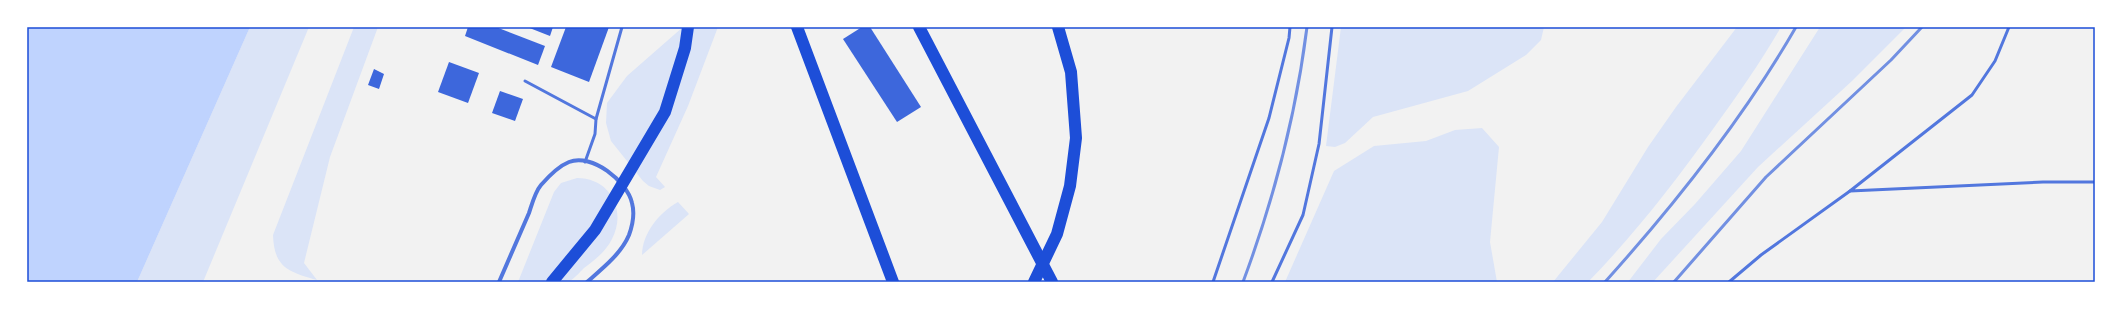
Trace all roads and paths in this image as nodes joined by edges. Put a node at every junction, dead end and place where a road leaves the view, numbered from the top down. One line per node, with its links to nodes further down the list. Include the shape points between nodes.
1 (622, 27): 10 (lane)
2 (688, 27): 15 (highway, via 685,48 665,112 595,230)
3 (796, 27): 17 (highway)
4 (919, 27): 19 (highway)
5 (1058, 27): 18 (highway, via 1071,72 1076,138 1070,186 1057,234)
6 (1290, 27): 20 (lane, via 1269,118)
7 (1332, 27): 21 (lane, via 1319,144 1303,215)
8 (2009, 27): 13 (lane, via 1995,61 1972,95)
9 (525, 81): 10 (lane)
10 (596, 120): 11 (lane, via 595,134)
11 (585, 162): 14 (street, via 570,162 553,173 540,186); 16 (street, via 611,172 625,188 632,201 634,219 629,236 620,250)
12 (2095, 182): 13 (lane)
13 (1850, 191): 22 (lane, via 1761,255)
14 (499, 282)
15 (552, 282)
16 (587, 282)
17 (893, 282)
18 (1034, 282)
19 (1052, 282)
20 (1213, 282)
21 (1272, 282)
22 (1729, 282)

